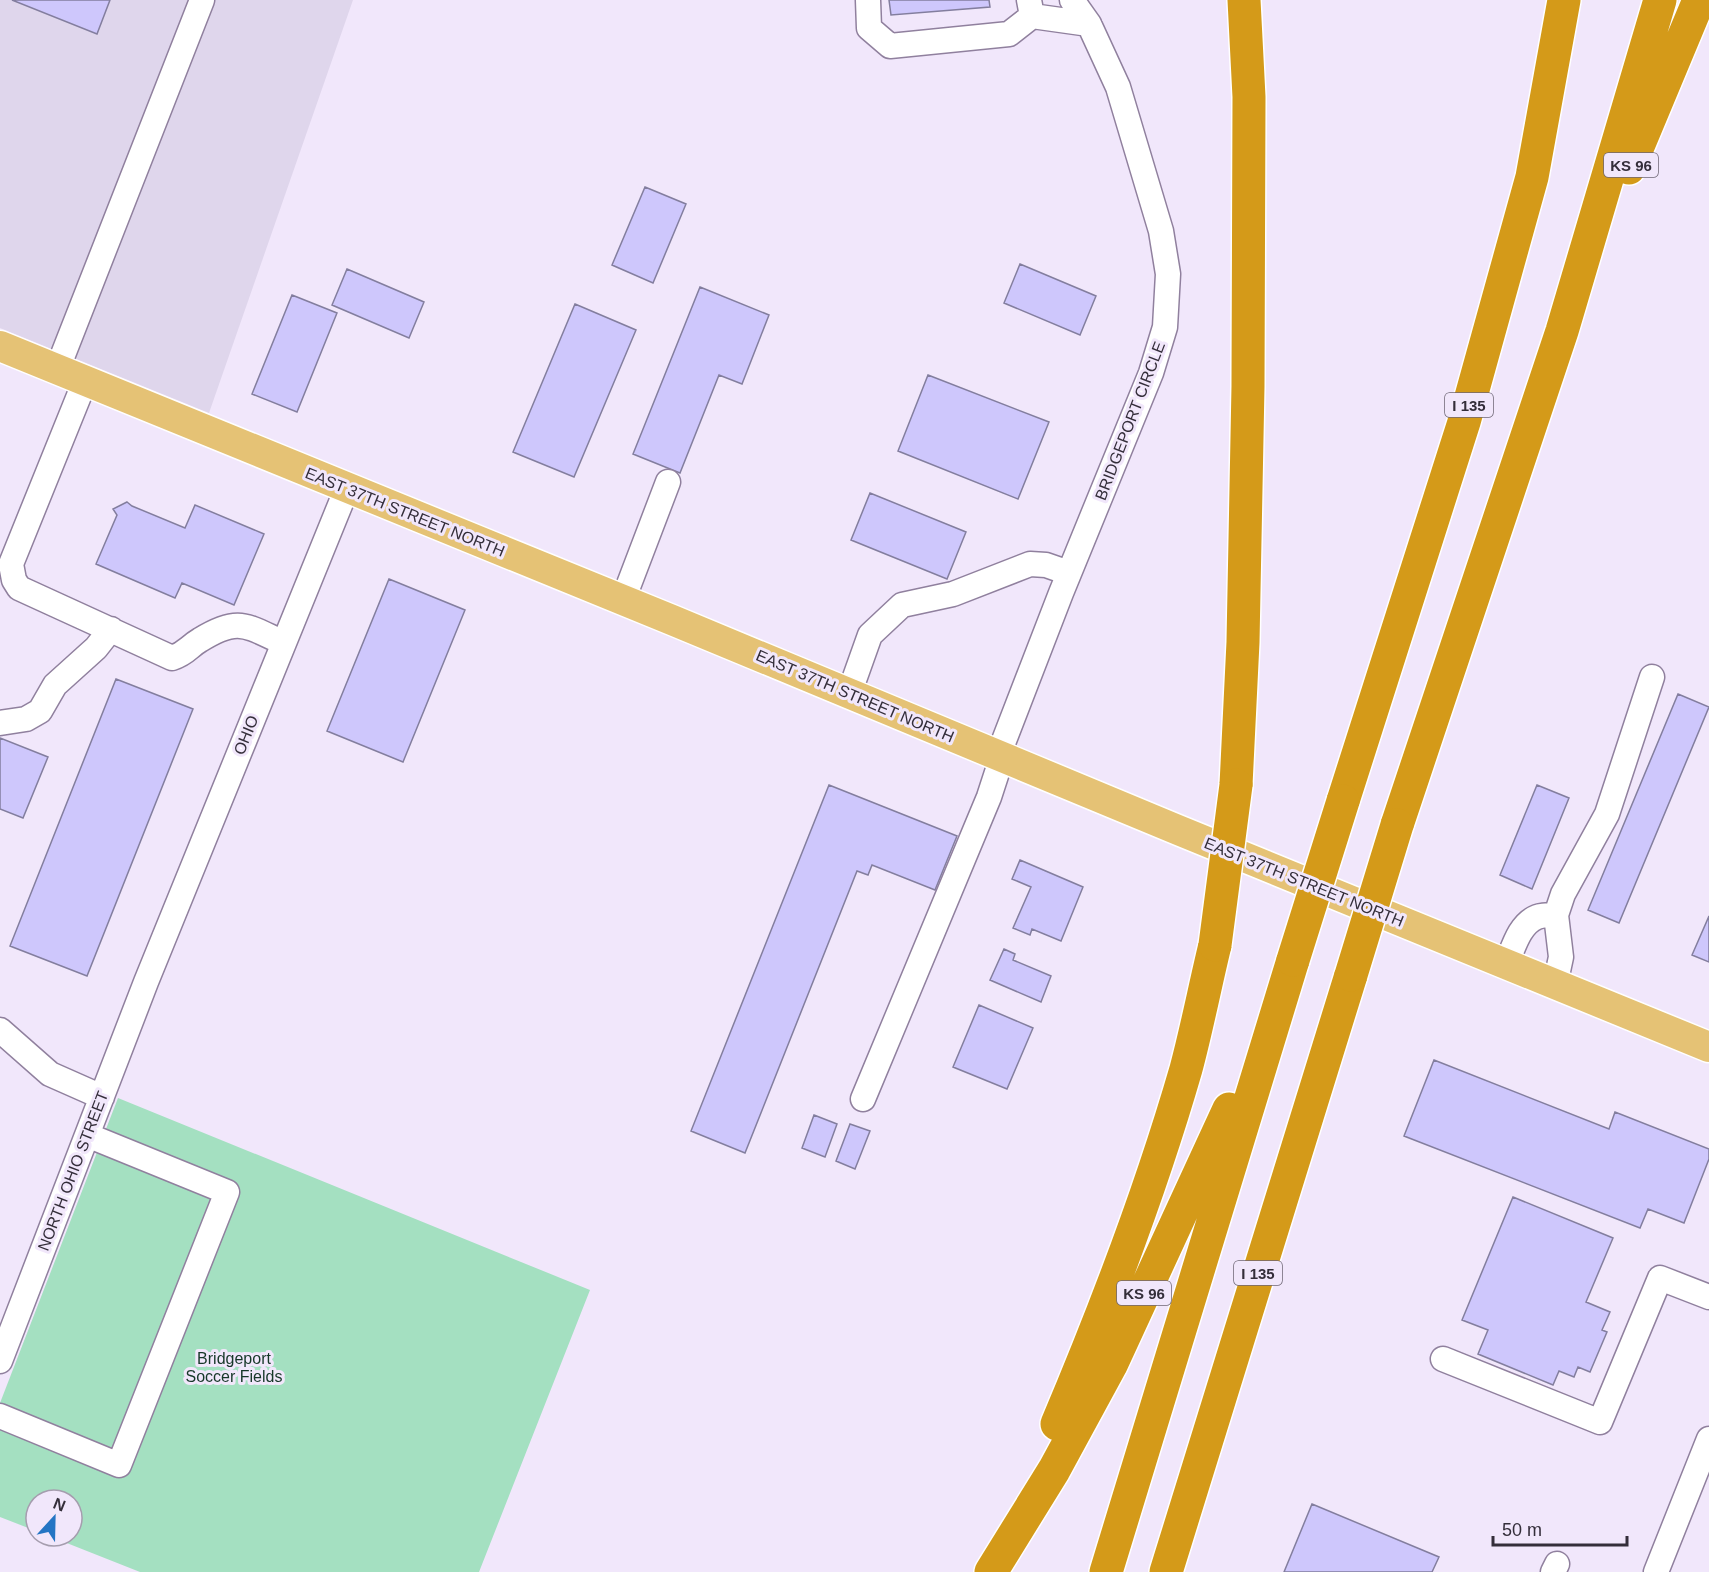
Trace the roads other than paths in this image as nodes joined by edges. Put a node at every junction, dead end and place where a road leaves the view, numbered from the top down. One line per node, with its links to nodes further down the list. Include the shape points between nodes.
1 (202, 0): 12 (street)
2 (868, 0): 8 (street, via 869,28 890,46 1009,34)
3 (1072, 0): 9 (street, BRIDGEPORT CIRCLE)
4 (1244, 0): 39 (highway, bridge, via 1249,98 1243,642 1236,785 1215,945 1186,1067 1156,1169)
5 (1564, 0): 28 (highway, I 135, bridge, via 1533,177 1464,422)
6 (1660, 0): 10 (highway, I 135)
7 (1699, 0): 10 (highway, KS 96)
8 (1030, 8): 9 (street)
9 (1094, 33): 16 (street, BRIDGEPORT CIRCLE, via 1118,87 1161,231 1168,274 1165,327 1151,373)
10 (1562, 331): 42 (highway, I 135, bridge, via 1396,825)
11 (0, 346): 12 (main road, EAST 37TH STREET NORTH)
12 (57, 370): 13 (main road, EAST 37TH STREET NORTH)
13 (85, 381): 15 (main road, EAST 37TH STREET NORTH); 18 (street, via 11,564 19,588)
14 (668, 482): 17 (street)
15 (347, 488): 17 (main road, EAST 37TH STREET NORTH); 19 (street, OHIO)
16 (1069, 573): 21 (street, via 1030,564 952,594 902,605 870,635); 23 (street, BRIDGEPORT CIRCLE)
17 (623, 600): 21 (main road, EAST 37TH STREET NORTH)
18 (111, 629): 19 (street, via 172,658 225,626 244,625); 22 (street, via 55,685 40,711 26,719)
19 (284, 643): 26 (street, OHIO)
20 (1652, 677): 24 (street, via 1607,814 1563,894)
21 (849, 694): 23 (main road, EAST 37TH STREET NORTH)
22 (0, 723)
23 (1000, 756): 25 (main road, EAST 37TH STREET NORTH); 32 (street, BRIDGEPORT CIRCLE, via 980,818)
24 (1556, 915): 25 (street, via 1538,916 1528,922); 27 (street, via 1561,957)
25 (1506, 965): 27 (main road, EAST 37TH STREET NORTH)
26 (146, 982): 31 (street, NORTH OHIO STREET)
27 (1555, 985): 30 (main road, EAST 37TH STREET NORTH)
28 (1279, 1004): 39 (highway, KS 96, via 1111,1365); 41 (highway, I 135)
29 (0, 1030): 31 (street, via 50,1074)
30 (1709, 1047)
31 (102, 1097): 33 (street, NORTH OHIO STREET)
32 (863, 1100)
33 (87, 1134): 36 (street, NORTH OHIO STREET); 37 (street, via 227,1192 119,1465)
34 (1709, 1297): 35 (street, via 1660,1278 1600,1422)
35 (1443, 1359)
36 (0, 1361)
37 (0, 1416)
38 (1709, 1439): 43 (street)
39 (1015, 1533): 40 (highway, KS 96)
40 (991, 1572)
41 (1106, 1572)
42 (1166, 1572)
43 (1656, 1572)

